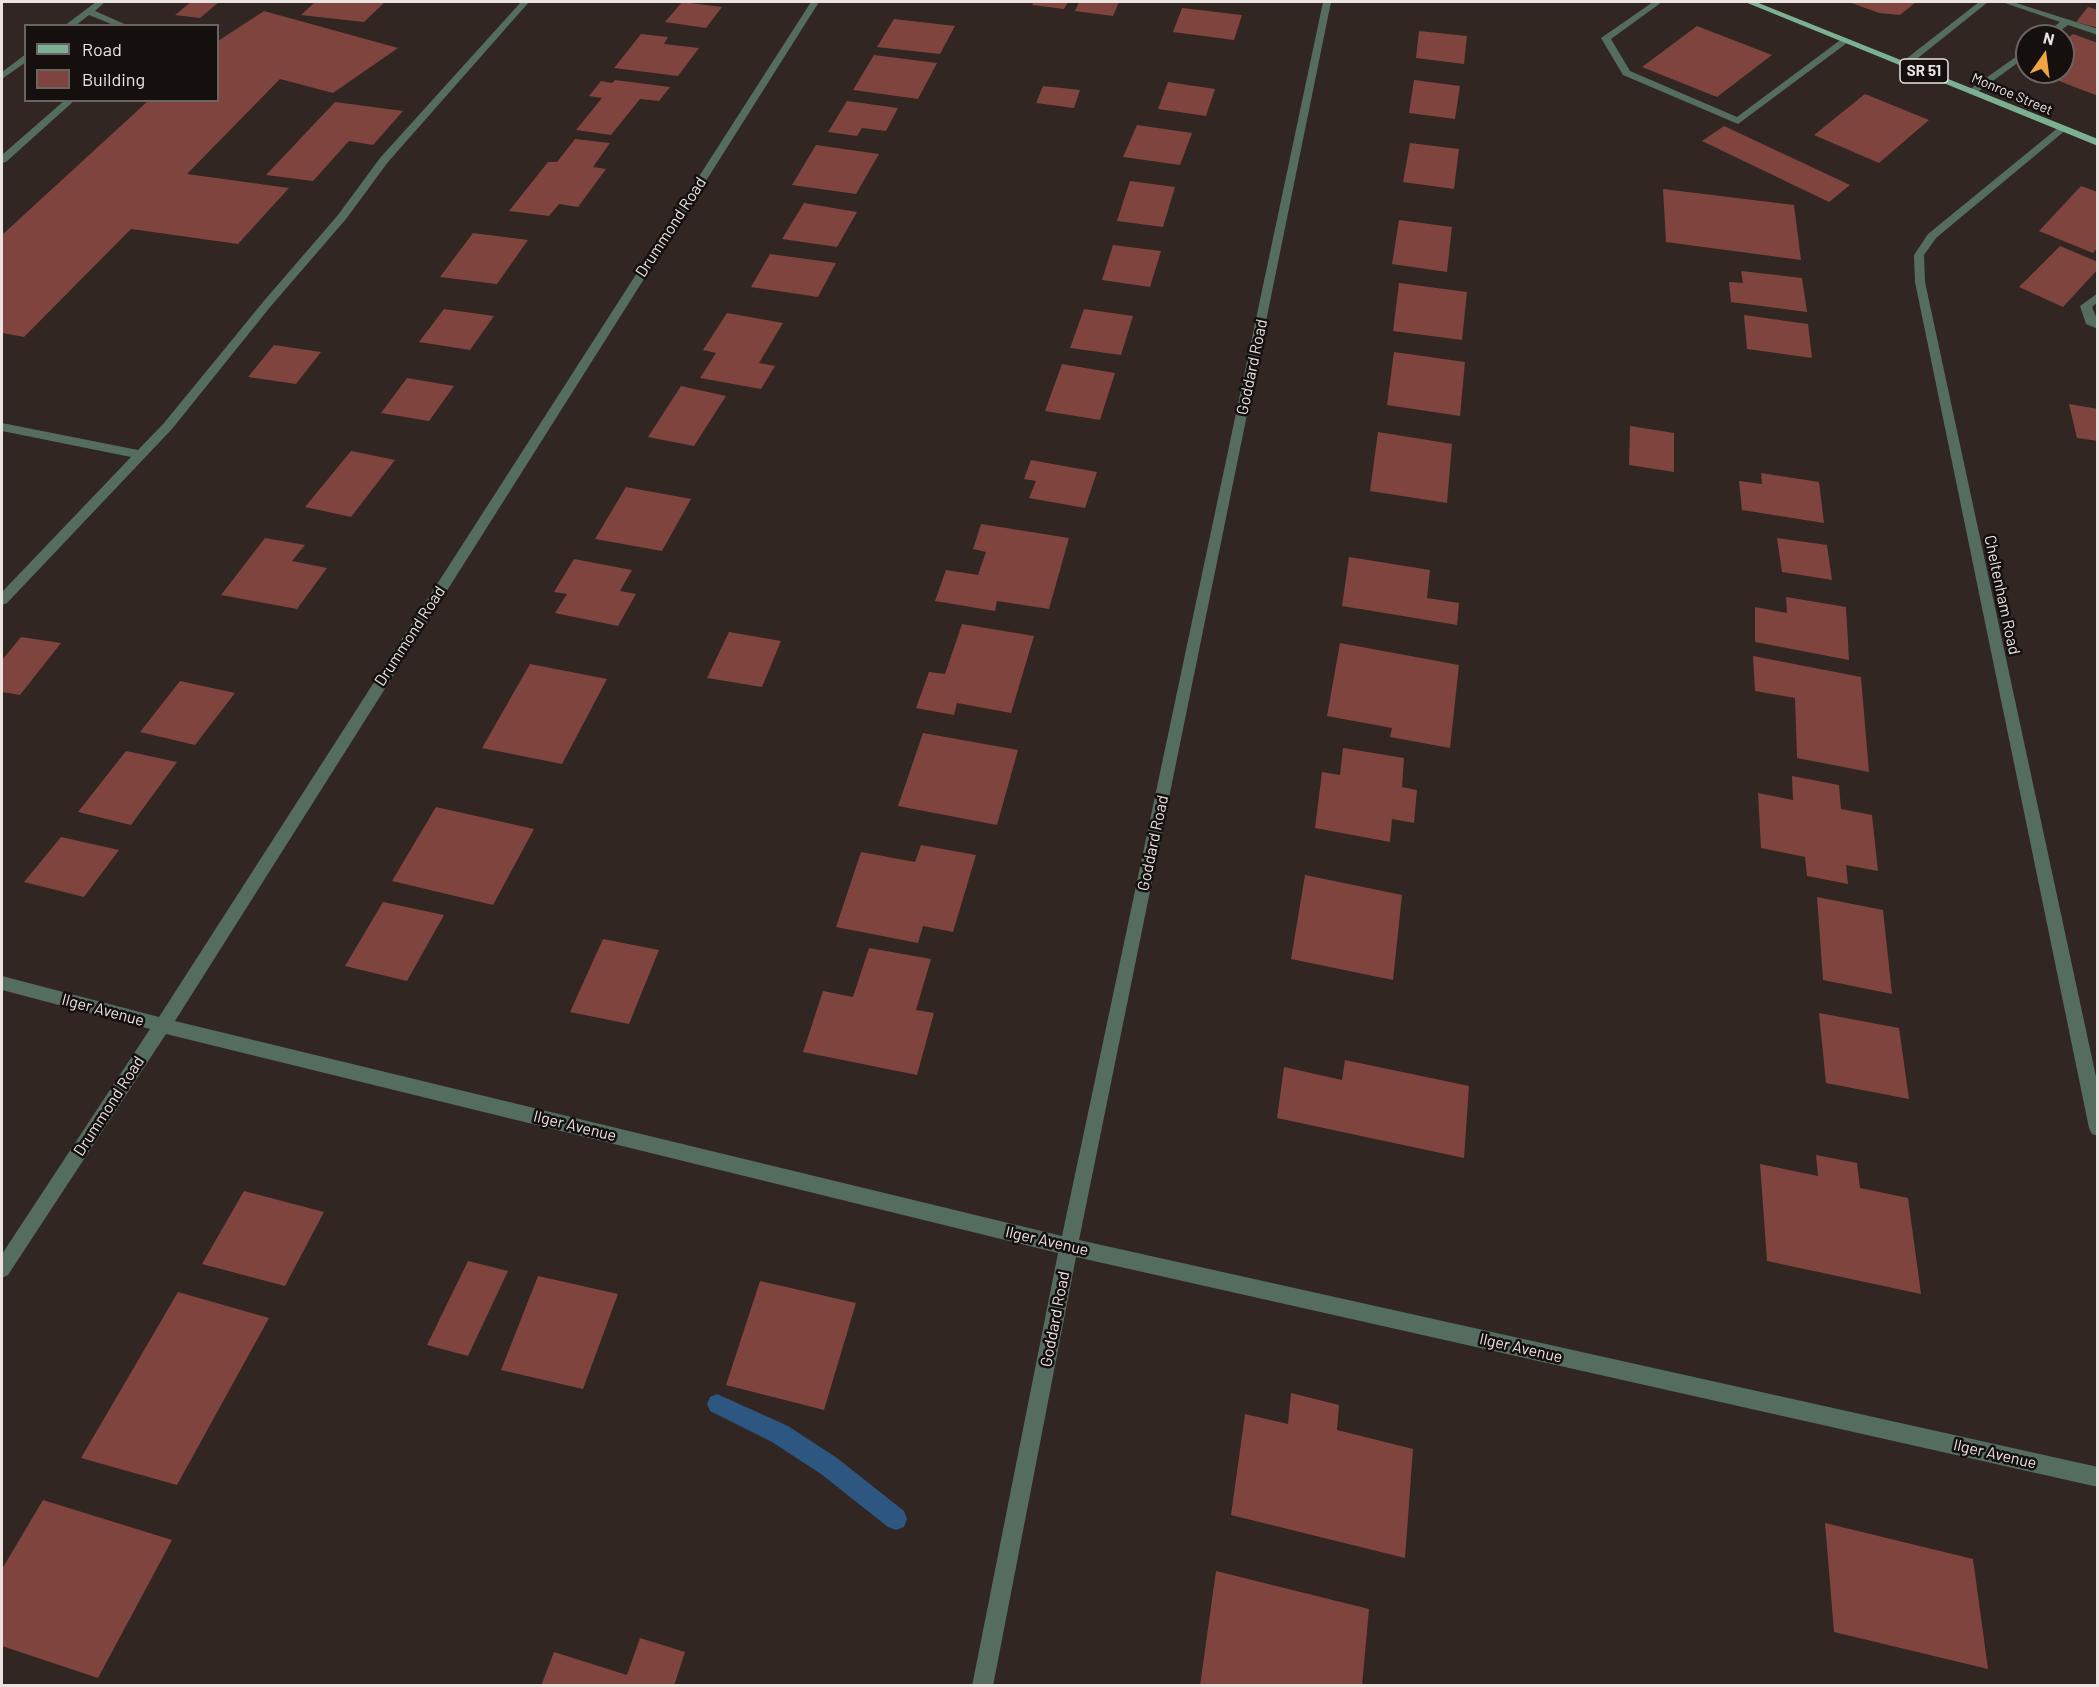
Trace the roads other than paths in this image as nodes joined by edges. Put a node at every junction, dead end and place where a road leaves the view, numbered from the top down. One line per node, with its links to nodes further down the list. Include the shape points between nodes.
1 (101, 2): 9 (street)
2 (525, 2): 28 (street, via 384,160 342,217)
3 (815, 2): 31 (street, Drummond Road)
4 (1327, 2): 33 (street, Goddard Road)
5 (1658, 2): 15 (street, via 1606,38 1626,73 1738,121)
6 (1749, 2): 15 (main road, Monroe Street / SR 51)
7 (1984, 2): 18 (street)
8 (2006, 2): 10 (street)
9 (88, 11): 11 (street); 12 (street)
10 (2066, 22): 13 (street); 14 (street)
11 (72, 24)
12 (120, 24)
13 (2063, 24)
14 (2097, 32)
15 (1846, 40): 18 (main road, Monroe Street / SR 51)
16 (24, 59): 19 (street)
17 (2015, 61): 20 (street)
18 (1905, 64): 20 (main road, Monroe Street / SR 51)
19 (2, 76)
20 (1972, 92): 22 (main road, Monroe Street / SR 51)
21 (69, 102): 24 (street)
22 (2062, 129): 23 (main road, Monroe Street / SR 51); 32 (street, Cheltenham Road, via 1932,236 1919,255 1920,282)
23 (2097, 143)
24 (2, 160)
25 (2097, 296): 26 (street, via 2086,306 2090,321)
26 (2097, 326)
27 (2, 428): 28 (street)
28 (140, 455): 29 (street)
29 (2, 600)
30 (2, 983): 31 (street, Ilger Avenue)
31 (162, 1026): 33 (street, Ilger Avenue); 34 (street, Drummond Road)
32 (2097, 1128)
33 (1070, 1247): 35 (street, Ilger Avenue); 36 (street, Goddard Road)
34 (2, 1269)
35 (2097, 1477)
36 (982, 1686)

